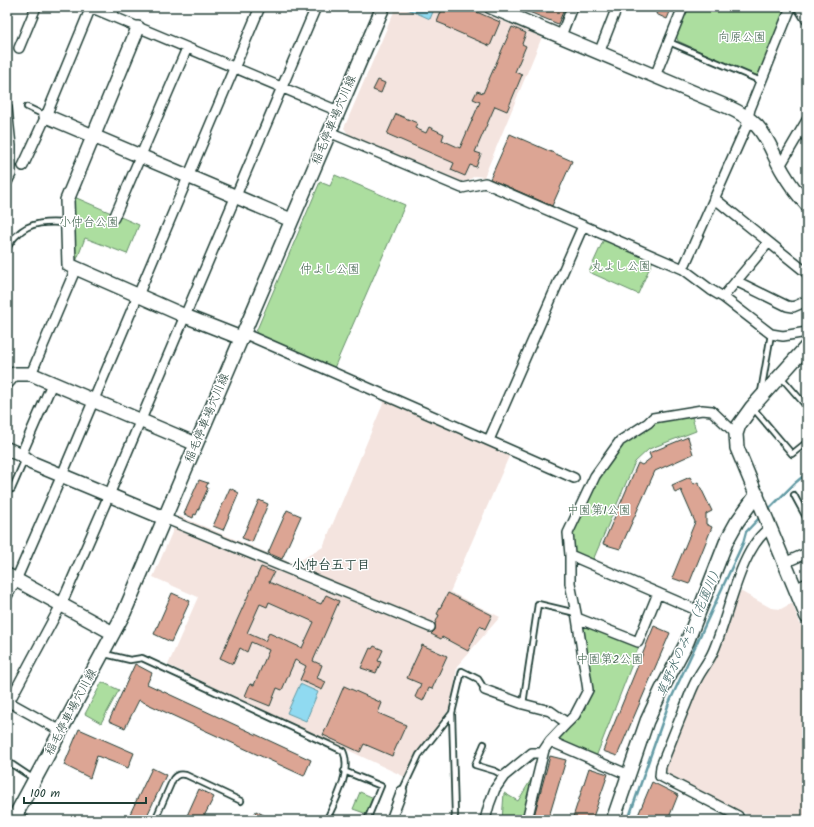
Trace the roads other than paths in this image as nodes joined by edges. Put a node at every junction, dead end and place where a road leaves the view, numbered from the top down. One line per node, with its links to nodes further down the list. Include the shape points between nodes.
1 (36, 7): 19 (street)
2 (90, 7): 14 (street); 29 (street)
3 (117, 7): 14 (lane)
4 (260, 7): 22 (street)
5 (316, 7): 25 (street)
6 (383, 7): 28 (street, 稲毛停車場穴川線)
7 (491, 7): 13 (street)
8 (572, 7): 17 (street)
9 (617, 7): 21 (street)
10 (683, 7): 18 (street)
11 (791, 7): 24 (street)
12 (799, 7): 15 (street)
13 (512, 11): 17 (street)
14 (113, 16): 16 (street)
15 (807, 20)
16 (138, 28): 20 (street); 33 (street)
17 (561, 36): 21 (street)
18 (669, 42): 23 (street); 24 (lane)
19 (19, 48)
20 (187, 48): 22 (street); 34 (street)
21 (599, 52): 23 (street)
22 (234, 68): 25 (street); 37 (street)
23 (655, 76): 30 (street, via 728,107)
24 (761, 81): 30 (street, via 750,109)
25 (282, 88): 28 (street); 39 (street)
26 (27, 107): 29 (lane)
27 (7, 108): 38 (street, via 11,146 11,174)
28 (338, 111): 32 (street, 稲毛停車場穴川線)
29 (46, 116): 33 (street); 35 (street)
30 (749, 119): 36 (street, via 767,140); 40 (street)
31 (807, 120): 36 (street)
32 (329, 132): 43 (street, 稲毛停車場穴川線); 45 (street, via 455,186 462,188 486,183)
33 (94, 136): 34 (street); 44 (street, via 67,200)
34 (141, 156): 37 (street); 42 (street)
35 (23, 166)
36 (780, 166): 41 (street)
37 (188, 176): 39 (street); 52 (street)
38 (7, 182)
39 (236, 196): 43 (street); 55 (street)
40 (714, 198): 46 (street); 49 (street)
41 (807, 205)
42 (114, 218)
43 (291, 220): 58 (street, 稲毛停車場穴川線)
44 (68, 223): 47 (lane, via 46,222 30,226 17,234); 48 (street, via 69,265)
45 (583, 226): 49 (street); 70 (street)
46 (768, 243): 50 (street); 51 (street)
47 (7, 248)
48 (76, 268): 52 (street); 60 (street)
49 (683, 269): 53 (street)
50 (807, 273)
51 (736, 281): 53 (street); 54 (street, via 787,306 794,307)
52 (138, 295): 55 (street); 65 (street)
53 (723, 297): 57 (street)
54 (807, 301)
55 (185, 316): 58 (street); 68 (street)
56 (807, 332): 57 (street, via 783,336)
57 (771, 334): 64 (lane)
58 (242, 336): 70 (street); 72 (street, 稲毛停車場穴川線)
59 (807, 346): 61 (street)
60 (31, 374): 62 (street, via 14,374); 63 (street)
61 (780, 376): 64 (street); 67 (lane)
62 (7, 382)
63 (52, 384): 65 (street); 74 (street)
64 (761, 397): 66 (street)
65 (93, 401): 68 (street); 75 (street)
66 (752, 407): 69 (street, via 739,425); 71 (lane, via 792,454)
67 (807, 407)
68 (141, 421): 72 (street); 78 (street)
69 (736, 434): 80 (street, via 737,448); 85 (street, via 712,411 702,410 653,418 620,441 595,476 568,533)
70 (488, 440): 76 (street)
71 (807, 442)
72 (196, 444): 81 (street, 稲毛停車場穴川線)
73 (7, 449): 74 (street)
74 (23, 457): 75 (street); 77 (lane, via 12,489)
75 (62, 475): 78 (street); 87 (street)
76 (574, 478)
77 (7, 487)
78 (109, 495): 81 (street); 92 (street)
79 (794, 495): 82 (lane)
80 (759, 499): 83 (street); 93 (street, via 736,522)
81 (164, 518): 96 (street); 97 (street, 稲毛停車場穴川線)
82 (807, 519)
83 (769, 525): 86 (street); 125 (street, via 754,545 741,571 712,655 696,681 661,766 660,776 738,816)
84 (807, 553): 86 (street)
85 (570, 555): 90 (street); 94 (street, via 570,583)
86 (784, 563): 89 (street)
87 (11, 578): 91 (street); 92 (street)
88 (807, 583): 89 (street)
89 (795, 589): 95 (street)
90 (658, 593): 93 (street); 94 (street, via 638,642)
91 (7, 596)
92 (61, 604): 97 (street); 100 (street)
93 (699, 611): 110 (street, via 687,642 647,721)
94 (577, 616): 101 (lane, via 538,604); 103 (street, via 588,690 575,715)
95 (807, 617)
96 (430, 627)
97 (113, 633): 98 (street, 稲毛停車場穴川線)
98 (103, 653): 104 (street, 稲毛停車場穴川線); 109 (lane, via 130,660 142,658 343,751 346,758)
99 (485, 690): 101 (street); 102 (lane, via 478,679 462,672)
100 (8, 702): 104 (street)
101 (523, 704): 103 (street, via 550,711)
102 (452, 713): 113 (lane, via 419,755); 121 (lane)
103 (567, 723): 105 (street)
104 (61, 731): 112 (street, 稲毛停車場穴川線)
105 (550, 741): 107 (street); 110 (street)
106 (484, 744): 111 (lane, via 475,765)
107 (543, 752): 111 (street, via 532,753); 123 (street)
108 (7, 762): 112 (lane)
109 (344, 771): 118 (lane, via 342,787 328,817); 119 (lane, via 381,786)
110 (629, 775): 124 (street)
111 (504, 776): 122 (street, via 495,789)
112 (34, 780): 115 (street, 稲毛停車場穴川線)
113 (402, 791): 120 (street)
114 (241, 801): 117 (lane, via 180,774 173,779)
115 (12, 818): 116 (lane)
116 (28, 820)
117 (155, 820)
118 (336, 820)
119 (367, 820)
120 (391, 820)
121 (454, 820)
122 (485, 820)
123 (527, 820)
124 (613, 820)
125 (739, 820)

